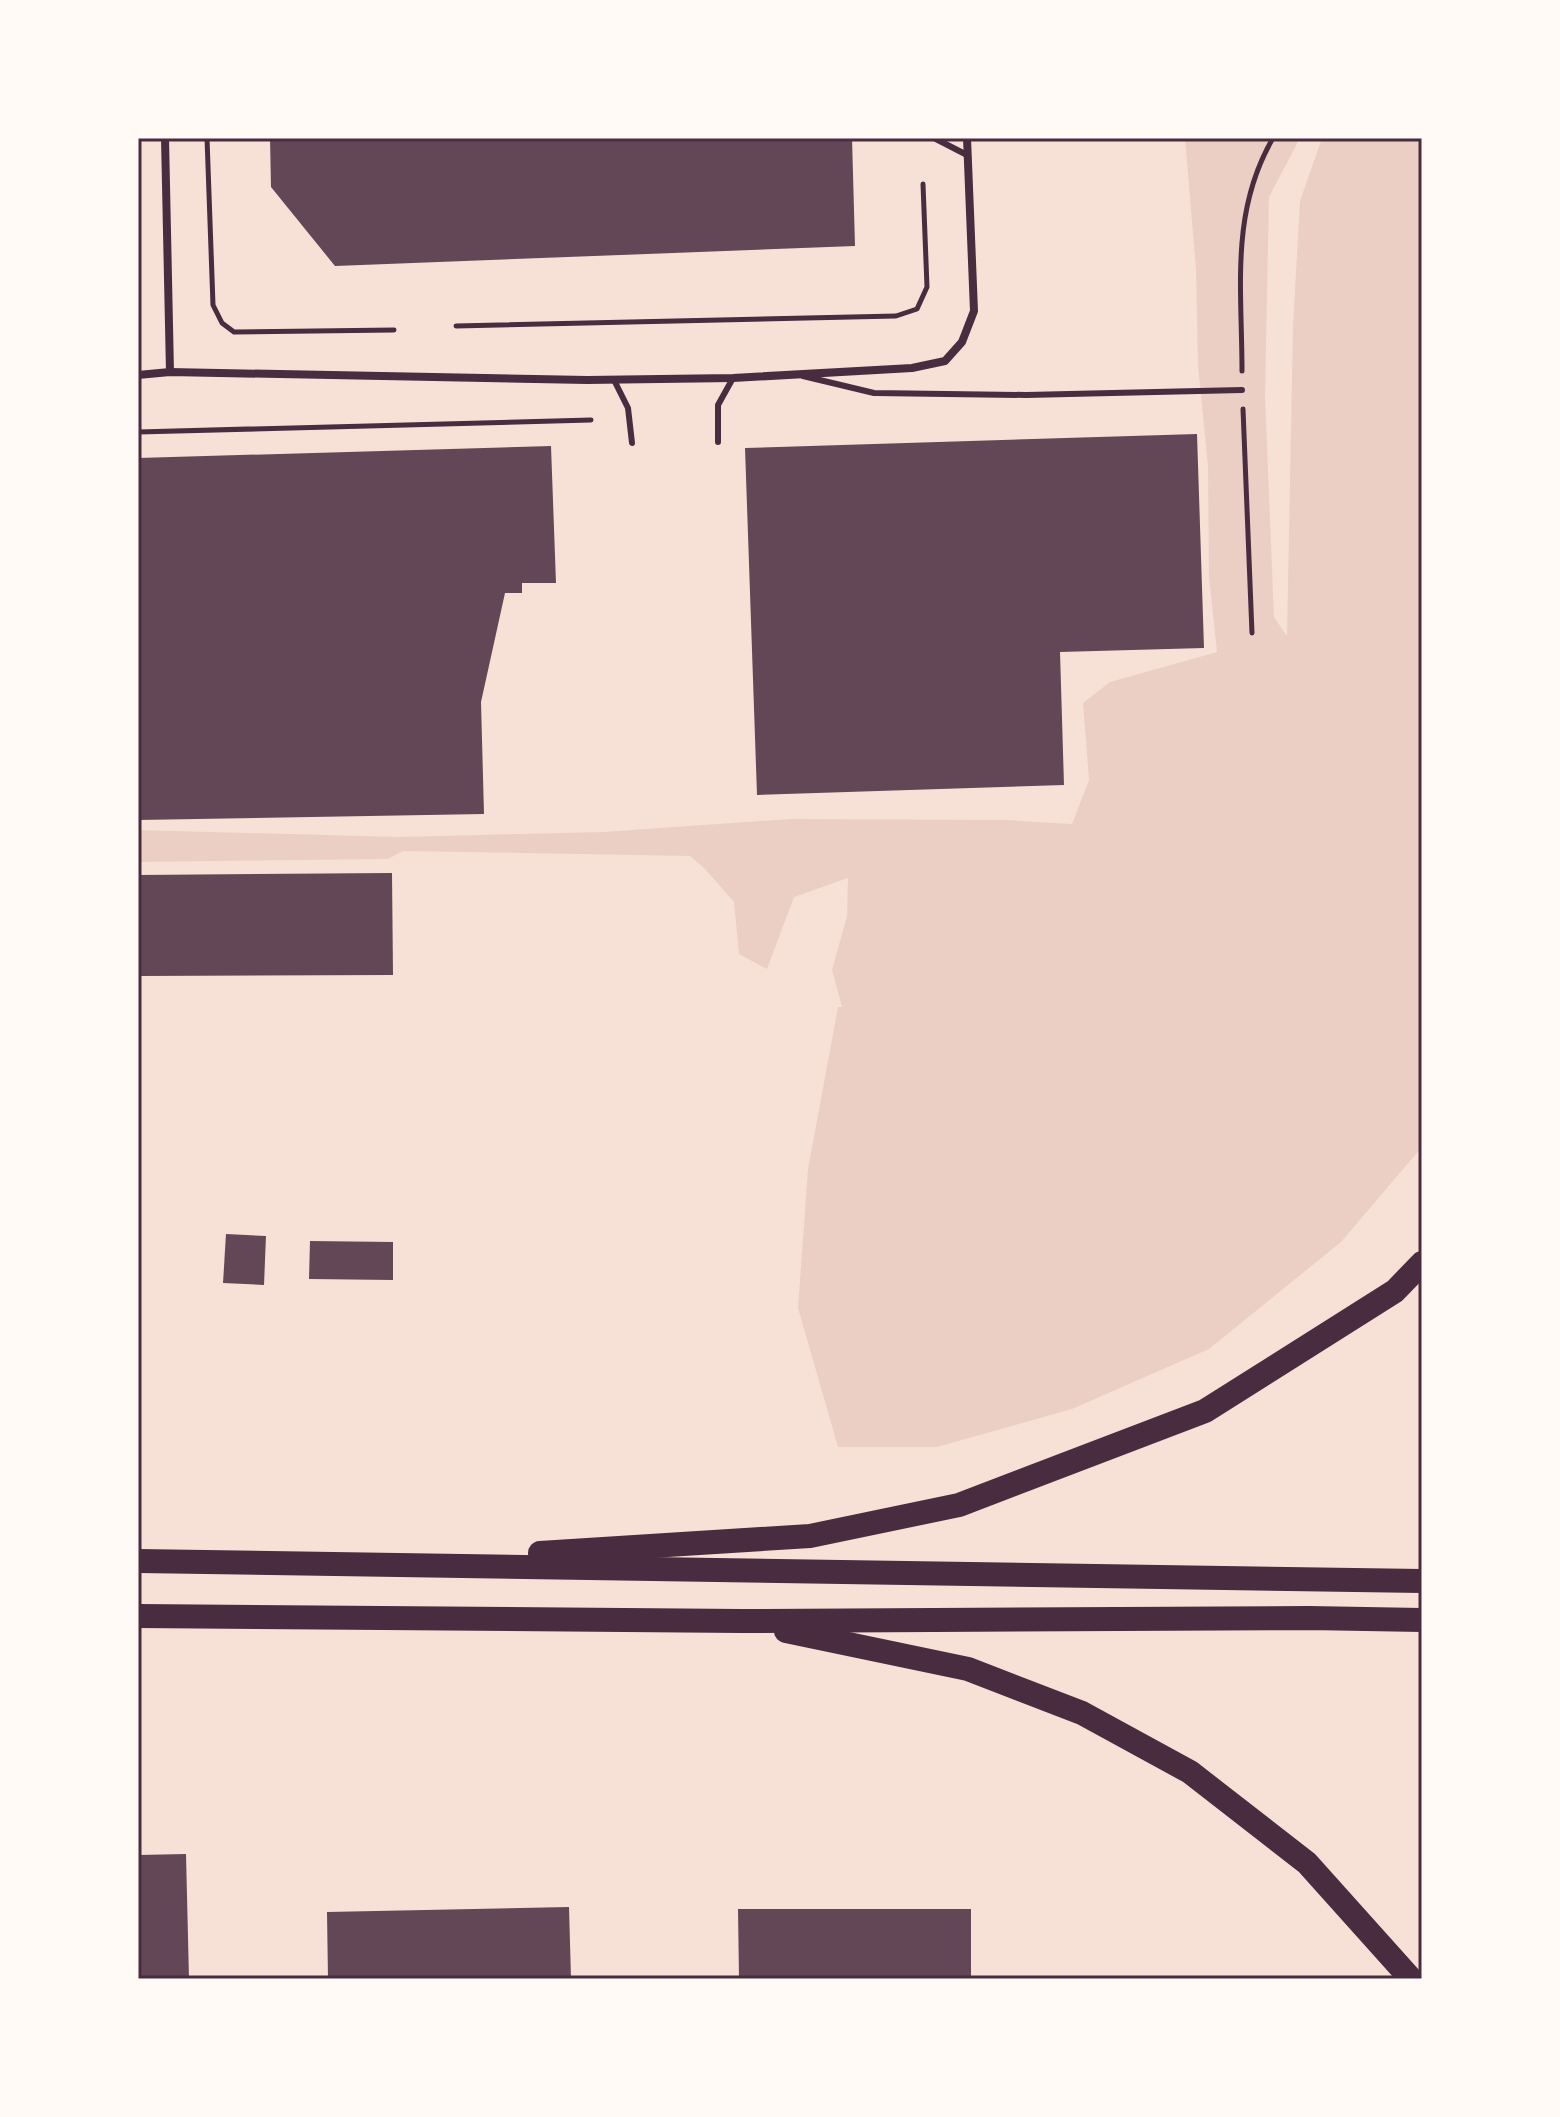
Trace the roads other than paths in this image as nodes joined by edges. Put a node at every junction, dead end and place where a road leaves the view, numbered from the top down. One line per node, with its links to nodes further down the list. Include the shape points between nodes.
1 (165, 138): 5 (street)
2 (934, 138): 4 (lane)
3 (967, 138): 4 (street)
4 (967, 155): 6 (street, via 974,311 962,342 945,361 912,368)
5 (170, 372): 7 (street); 9 (street)
6 (796, 374): 8 (street); 10 (lane, via 874,393)
7 (138, 375)
8 (733, 378): 9 (street); 11 (lane, via 718,405)
9 (614, 380): 12 (lane, via 628,408)
10 (1242, 390)
11 (718, 442)
12 (632, 443)
13 (1422, 1263): 15 (highway, via 1395,1291 1205,1411 959,1505 810,1536)
14 (138, 1561): 15 (highway)
15 (358, 1564): 16 (highway)
16 (1422, 1581)
17 (138, 1616): 19 (highway)
18 (1422, 1620): 19 (highway)
19 (741, 1621): 20 (highway, via 968,1669 1095,1721 1190,1772 1307,1863)
20 (1411, 1979)

